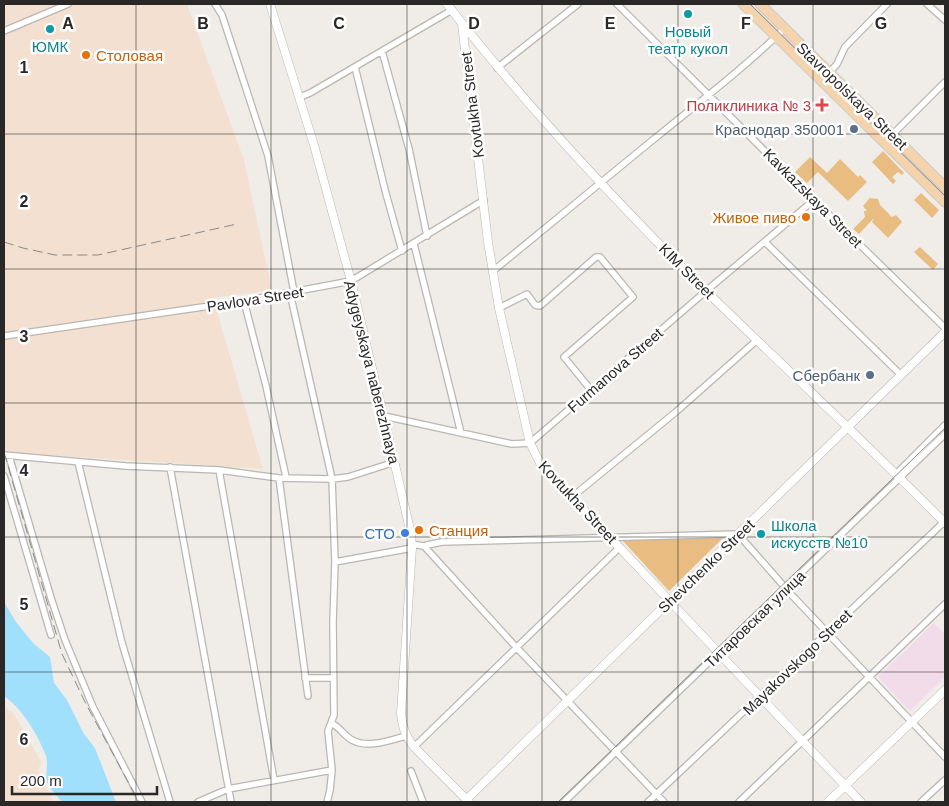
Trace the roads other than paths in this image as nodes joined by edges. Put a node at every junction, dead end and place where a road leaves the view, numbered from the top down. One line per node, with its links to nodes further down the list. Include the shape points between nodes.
1 (68, 4): 14 (street)
2 (215, 4): 36 (street, via 222,15 268,156)
3 (270, 4): 22 (street, Adygeyskaya naberezhnaya)
4 (578, 4): 18 (street)
5 (617, 4): 21 (street, Kavkazskaya Street)
6 (743, 4): 15 (main road, Stavropolskaya Street)
7 (760, 4): 13 (main road, Stavropolskaya Street)
8 (887, 4): 19 (street, via 845,47)
9 (927, 4): 11 (street)
10 (450, 7): 12 (street, KIM Street); 16 (street)
11 (945, 20)
12 (462, 24): 18 (street, KIM Street); 26 (street, Kovtukha Street)
13 (784, 29): 15 (street); 19 (main road, Stavropolskaya Street)
14 (4, 31)
15 (776, 37): 21 (street); 28 (main road, Stavropolskaya Street)
16 (382, 51): 17 (street); 29 (street)
17 (355, 67): 22 (street); 32 (street)
18 (497, 68): 24 (street, KIM Street)
19 (829, 73): 23 (main road, Stavropolskaya Street)
20 (945, 82): 23 (street)
21 (709, 96): 24 (street); 27 (street, Kavkazskaya Street)
22 (300, 97): 34 (street, Adygeyskaya naberezhnaya)
23 (892, 134): 25 (main road, Stavropolskaya Street)
24 (600, 183): 33 (street); 35 (street, KIM Street)
25 (945, 187)
26 (484, 200): 29 (street, Pavlova Street); 33 (street, Kovtukha Street)
27 (814, 200): 30 (street, Furmanova Street); 39 (street, Kavkazskaya Street)
28 (945, 202)
29 (427, 236): 31 (street, Pavlova Street)
30 (765, 242): 35 (street, Furmanova Street); 43 (street)
31 (414, 244): 32 (street, Pavlova Street); 48 (street)
32 (402, 251): 34 (street, Pavlova Street)
33 (493, 271): 38 (street, Kovtukha Street)
34 (350, 281): 36 (street, Pavlova Street); 45 (street, Adygeyskaya naberezhnaya)
35 (706, 291): 42 (street, KIM Street); 44 (street, Furmanova Street)
36 (292, 293): 37 (street, Pavlova Street); 59 (street)
37 (244, 301): 41 (street, Pavlova Street); 58 (street, via 270,405)
38 (499, 308): 44 (street, via 527,294 535,305 540,306 596,257 600,257 633,297 564,357); 50 (street, Kovtukha Street)
39 (945, 328)
40 (945, 332): 43 (street, Shevchenko Street)
41 (4, 336)
42 (757, 340): 47 (street, KIM Street); 60 (street)
43 (901, 376): 47 (street, Shevchenko Street)
44 (591, 390): 50 (street, Furmanova Street)
45 (384, 416): 48 (street); 53 (street, Adygeyskaya naberezhnaya)
46 (945, 425): 57 (street, Титаровская улица)
47 (847, 427): 57 (street, KIM Street); 62 (street, Shevchenko Street)
48 (461, 433): 50 (street, via 512,444)
49 (945, 434): 57 (street, Титаровская улица)
50 (530, 443): 60 (street, Kovtukha Street, via 540,463)
51 (7, 456): 52 (street); 98 (street, via 65,640 93,707)
52 (78, 462): 54 (street); 99 (street, via 122,643)
53 (395, 462): 59 (street); 65 (street, Adygeyskaya naberezhnaya)
54 (170, 467): 55 (street); 95 (street)
55 (219, 470): 58 (street); 92 (street)
56 (4, 476): 73 (street)
57 (898, 476): 61 (street, KIM Street); 69 (street, Титаровская улица)
58 (282, 477): 59 (street); 76 (street)
59 (332, 479): 67 (street)
60 (572, 497): 63 (street, Kovtukha Street)
61 (945, 522): 72 (street, Mayakovskogo Street)
62 (738, 534): 63 (street); 68 (street); 70 (street, Shevchenko Street)
63 (610, 537): 64 (street); 66 (street, Kovtukha Street)
64 (426, 545)
65 (412, 546): 67 (street); 74 (street, via 424,546); 85 (street, Adygeyskaya naberezhnaya, via 401,713)
66 (620, 547): 70 (street, Kovtukha Street); 74 (street)
67 (336, 562): 77 (street)
68 (782, 584)
69 (786, 589): 72 (street); 75 (street, Титаровская улица)
70 (669, 602): 75 (street, Kovtukha Street); 82 (street, Shevchenko Street)
71 (945, 604): 78 (street)
72 (827, 633): 78 (street); 81 (street, Mayakovskogo Street)
73 (51, 635)
74 (516, 647): 82 (street); 87 (street)
75 (719, 654): 81 (street, Kovtukha Street); 88 (street, Титаровская улица)
76 (305, 678): 77 (street); 80 (street)
77 (333, 678): 84 (street, via 334,715)
78 (869, 678): 83 (street); 86 (street)
79 (945, 690): 83 (street)
80 (308, 696)
81 (760, 697): 86 (street, Kovtukha Street); 96 (street, Mayakovskogo Street)
82 (567, 700): 88 (street); 97 (street, Shevchenko Street)
83 (912, 722): 89 (street); 94 (street)
84 (331, 723): 85 (street, via 352,740 369,744); 90 (street, via 328,731)
85 (406, 736): 87 (street, Adygeyskaya naberezhnaya)
86 (803, 742): 94 (street, Kovtukha Street); 107 (street)
87 (414, 746): 97 (street, Adygeyskaya naberezhnaya)
88 (616, 752): 96 (street); 104 (street, Титаровская улица)
89 (945, 756)
90 (332, 770): 92 (street); 102 (street)
91 (411, 771): 103 (street)
92 (274, 780): 95 (street)
93 (945, 780): 110 (street)
94 (845, 786): 108 (street); 109 (street, Kovtukha Street)
95 (228, 789): 100 (street); 101 (street)
96 (656, 794): 105 (street, Mayakovskogo Street); 106 (street)
97 (467, 801)
98 (142, 802)
99 (170, 802)
100 (198, 802)
101 (231, 802)
102 (327, 802)
103 (423, 802)
104 (564, 802)
105 (648, 802)
106 (664, 802)
107 (739, 802)
108 (828, 802)
109 (861, 802)
110 (921, 802)

